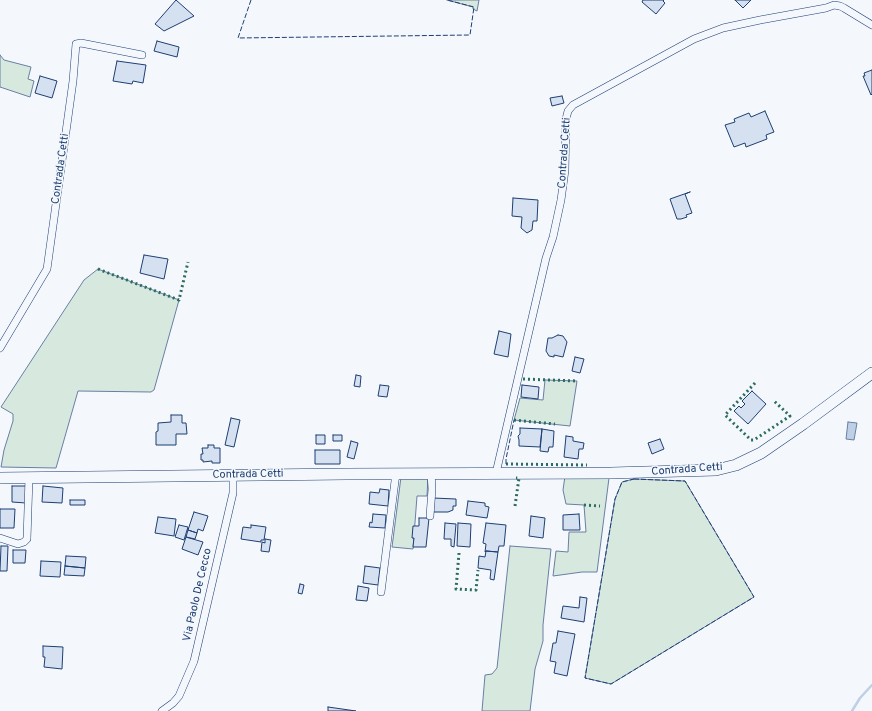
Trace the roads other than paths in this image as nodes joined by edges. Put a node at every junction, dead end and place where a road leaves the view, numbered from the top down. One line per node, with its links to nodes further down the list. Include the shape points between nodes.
1 (872, 26): 6 (street, Contrada Cetti, via 844,8 834,6 723,28 694,40 573,105 566,119 565,170 561,200)
2 (142, 55): 3 (street, Contrada Cetti, via 76,44 48,270)
3 (0, 348)
4 (872, 373): 6 (main road, Contrada Cetti, via 761,453 716,470 611,474)
5 (431, 473): 6 (main road, Contrada Cetti); 7 (main road, Contrada Cetti); 11 (street)
6 (496, 473)
7 (396, 474): 8 (main road, Contrada Cetti); 13 (street)
8 (233, 475): 10 (main road, Contrada Cetti); 14 (street, Via Paolo De Cecco, via 233,493 194,662 179,696)
9 (0, 478): 10 (main road, Contrada Cetti)
10 (29, 478): 12 (street, via 27,539 18,544)
11 (430, 516)
12 (0, 538)
13 (381, 592)
14 (162, 711)

